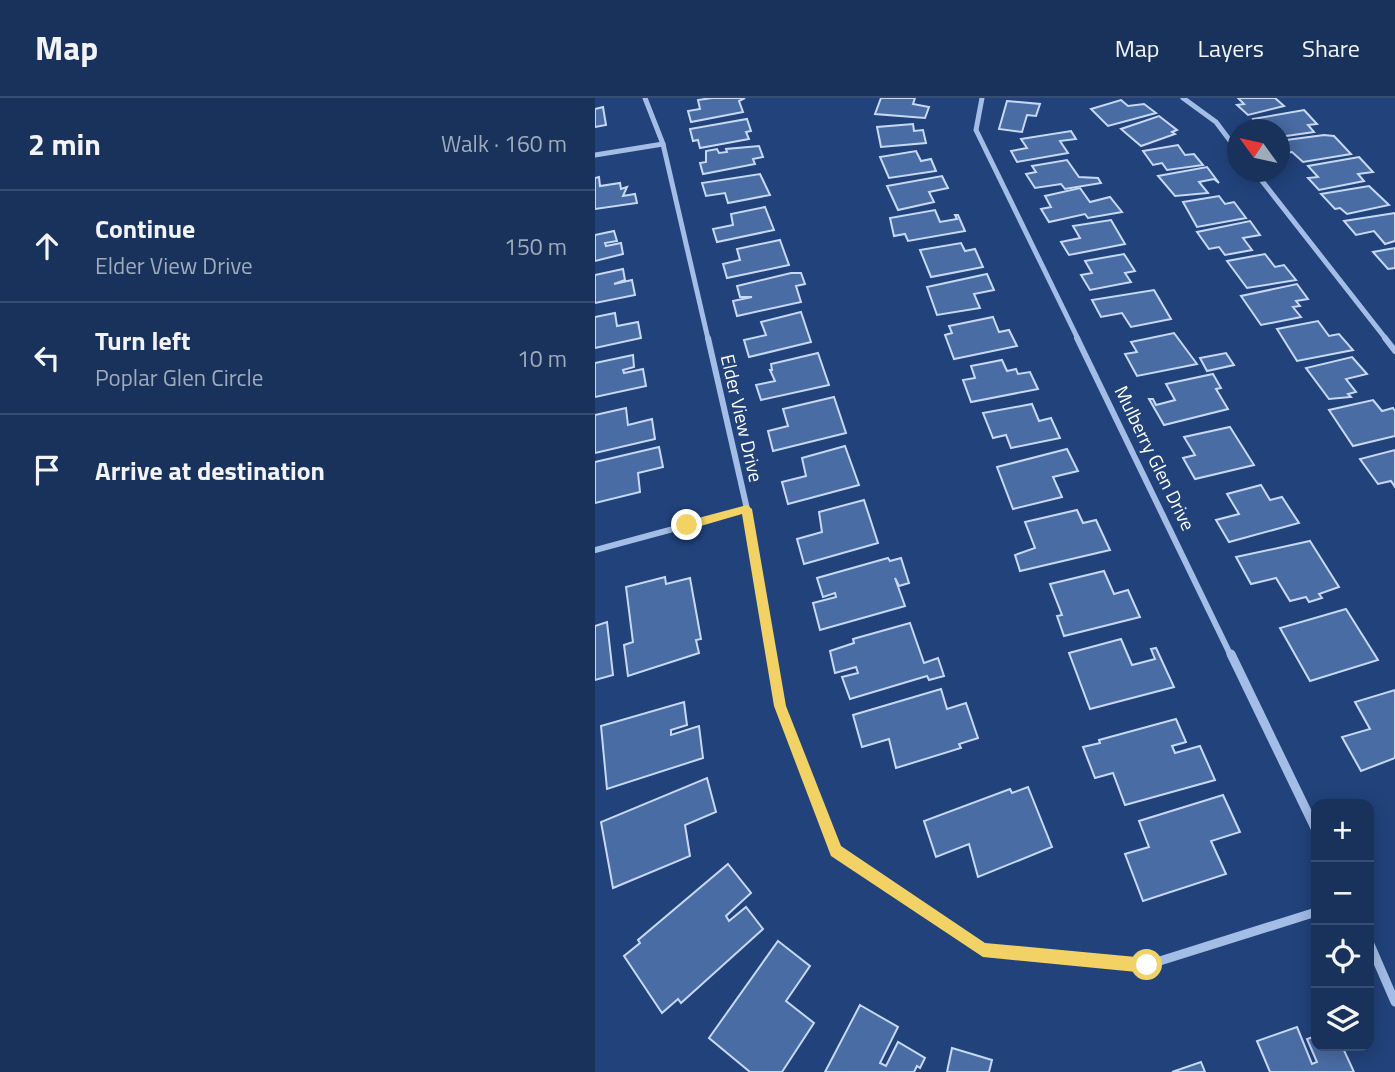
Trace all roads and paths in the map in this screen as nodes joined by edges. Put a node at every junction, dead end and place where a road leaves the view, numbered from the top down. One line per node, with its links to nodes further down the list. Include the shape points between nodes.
1 (645, 98): 5 (street, Elder View Drive)
2 (982, 98): 11 (street, Mulberry Glen Drive, via 976,130)
3 (1183, 98): 4 (street, via 1216,122)
4 (1227, 137)
5 (663, 144): 6 (street); 9 (street, Elder View Drive)
6 (595, 155)
7 (1263, 182): 8 (street)
8 (1395, 351)
9 (747, 509): 10 (street); 12 (street, Elder View Drive, via 780,706 836,851 983,950 1147,965)
10 (595, 550)
11 (1311, 820)
12 (1311, 914)
13 (1374, 954): 14 (street)
14 (1395, 1002)

